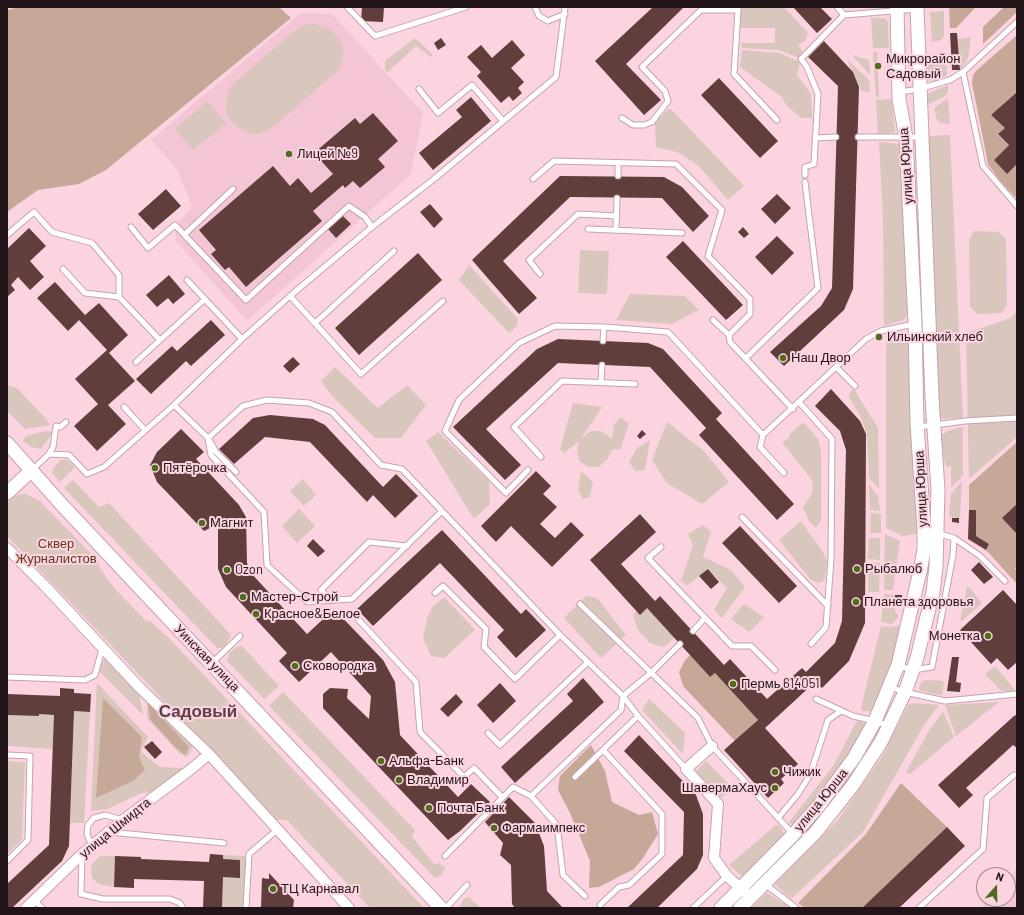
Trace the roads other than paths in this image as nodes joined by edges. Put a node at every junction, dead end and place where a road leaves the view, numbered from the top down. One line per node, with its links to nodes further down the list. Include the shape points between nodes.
1 (347, 7): 2 (lane, via 375,36)
2 (466, 7)
3 (535, 7): 9 (lane, via 539,16 548,21)
4 (565, 7): 9 (lane)
5 (836, 7): 10 (lane)
6 (917, 8): 8 (lane); 14 (street, улица Юрша)
7 (738, 9): 16 (lane, via 701,10 642,67 665,91 668,101 652,122 644,126 633,125); 17 (lane, via 734,74)
8 (897, 9): 10 (lane); 15 (street, улица Юрша)
9 (565, 14): 18 (lane, via 556,77)
10 (844, 15): 22 (lane, via 801,59 818,94)
11 (1017, 22): 12 (lane)
12 (963, 72): 14 (lane, via 950,80); 31 (lane, via 982,166)
13 (419, 89): 18 (lane, via 438,113 472,85)
14 (919, 89): 15 (lane); 21 (street, улица Юрша)
15 (899, 92): 23 (street, улица Юрша)
16 (622, 118)
17 (777, 120)
18 (503, 121): 34 (lane)
19 (836, 137): 22 (lane)
20 (858, 137): 23 (lane)
21 (922, 137): 23 (lane); 49 (street, улица Юрша)
22 (816, 138): 25 (lane, via 814,164 805,167)
23 (906, 138): 51 (street, улица Юрша)
24 (618, 163): 26 (lane); 27 (lane, via 554,161); 53 (lane, via 676,164 722,210 708,256 750,299 750,314)
25 (805, 175)
26 (618, 176)
27 (533, 179)
28 (805, 182): 57 (lane, via 818,288)
29 (234, 189): 38 (lane)
30 (617, 198): 32 (lane)
31 (1017, 206)
32 (617, 216): 36 (lane); 42 (lane, via 578,214 529,260)
33 (132, 227): 38 (lane, via 148,248 175,225)
34 (372, 227): 38 (lane, via 365,217 349,206 246,300); 44 (lane)
35 (588, 229): 36 (lane)
36 (616, 229): 37 (lane)
37 (682, 233)
38 (185, 234)
39 (7, 235): 45 (lane, via 34,212 52,232 92,243 119,275)
40 (394, 251): 50 (lane)
41 (63, 269): 45 (lane, via 85,293)
42 (540, 274)
43 (187, 280): 46 (lane)
44 (290, 296): 50 (lane); 54 (lane)
45 (119, 297): 55 (lane)
46 (205, 299): 54 (lane); 55 (lane)
47 (443, 301): 50 (lane, via 362,374)
48 (713, 320): 53 (lane)
49 (929, 321): 51 (lane); 70 (street, улица Юрша)
50 (315, 323)
51 (915, 323): 60 (lane, via 881,331 866,339); 71 (street, улица Юрша)
52 (604, 327): 56 (lane); 73 (lane, via 668,332); 78 (lane, via 555,326 519,343 459,400 445,431 506,493)
53 (729, 335): 57 (lane, via 730,342)
54 (242, 338): 65 (lane)
55 (160, 340): 58 (lane)
56 (603, 341)
57 (746, 358): 67 (lane)
58 (136, 362)
59 (602, 365): 61 (lane)
60 (836, 368): 63 (lane); 64 (lane)
61 (601, 382): 62 (lane); 77 (lane, via 562,381 514,427)
62 (635, 384)
63 (854, 386)
64 (799, 402): 67 (lane); 94 (lane, via 832,439)
65 (174, 405): 72 (lane); 74 (lane)
66 (124, 407): 72 (lane)
67 (793, 410): 73 (lane)
68 (1017, 418): 70 (lane)
69 (66, 422): 76 (lane, via 60,427 56,426 53,447)
70 (933, 426): 71 (lane); 85 (street, улица Юрша, via 938,490)
71 (917, 427): 105 (street, улица Юрша, via 924,549)
72 (145, 430): 76 (lane, via 104,467 87,474 69,455)
73 (763, 435): 81 (lane, via 760,447)
74 (208, 438): 80 (lane, via 216,452); 83 (lane, via 243,406 268,400 309,403 332,412 381,465 402,469); 92 (lane, via 211,455 264,512 267,565 307,602)
75 (7, 443): 79 (street, Уинская улица)
76 (49, 454): 79 (lane)
77 (541, 457)
78 (528, 470)
79 (31, 472): 82 (street); 104 (street, Уинская улица)
80 (236, 472)
81 (784, 473)
82 (7, 493)
83 (442, 511): 87 (lane); 98 (lane)
84 (742, 516): 94 (lane)
85 (937, 533): 86 (lane); 107 (street, улица Юрша, via 933,592)
86 (954, 538): 90 (lane, via 980,556); 107 (lane, via 932,667)
87 (406, 546): 92 (lane, via 352,599); 92 (lane, via 368,542 321,590)
88 (661, 547): 96 (lane, via 648,558)
89 (7, 548): 102 (street)
90 (1005, 582)
91 (434, 593): 98 (lane, via 443,586 486,629 484,647 515,679)
92 (330, 600)
93 (580, 604): 108 (lane)
94 (828, 606): 101 (lane, via 826,627)
95 (356, 618): 129 (lane, via 416,682 420,732 464,777 474,768)
96 (705, 618): 97 (lane); 106 (lane, via 732,646 751,646)
97 (693, 631)
98 (560, 635): 103 (lane)
99 (240, 636): 104 (lane)
100 (680, 644): 108 (lane)
101 (811, 644)
102 (102, 649): 109 (lane, via 95,675 85,680); 123 (street)
103 (588, 662): 113 (lane); 120 (lane, via 500,745)
104 (212, 664): 155 (street, Уинская улица)
105 (898, 666): 107 (lane); 110 (street, улица Юрша)
106 (775, 670)
107 (913, 670): 111 (street, улица Юрша)
108 (652, 672): 113 (lane); 121 (lane, via 698,718)
109 (7, 677)
110 (890, 687): 111 (lane); 118 (street, улица Юрша)
111 (905, 692): 112 (lane, via 945,701); 119 (street, улица Юрша)
112 (1014, 694): 115 (lane)
113 (623, 696): 117 (lane); 128 (lane, via 621,710)
114 (816, 700): 116 (lane)
115 (1017, 700)
116 (842, 711): 118 (lane); 130 (lane, via 828,720 810,775)
117 (638, 716): 122 (lane); 125 (lane)
118 (875, 721): 119 (lane); 134 (street, улица Юрша, via 850,764)
119 (890, 726): 137 (street, улица Юрша, via 853,785)
120 (488, 733)
121 (712, 746): 125 (street); 130 (lane)
122 (603, 750): 127 (lane); 149 (lane, via 662,814 662,854 629,885 619,887)
123 (208, 754): 131 (street, улица Шмидта); 132 (street)
124 (7, 755): 140 (lane, via 30,756 28,840)
125 (686, 768): 142 (street, via 718,804 714,858)
126 (1014, 775): 161 (lane, via 987,798 983,848)
127 (576, 777)
128 (531, 796): 129 (lane, via 513,787); 146 (lane, via 557,825 563,875)
129 (502, 797): 139 (lane)
130 (778, 818): 134 (lane)
131 (123, 820): 133 (street, улица Шмидта); 136 (lane, via 105,815 94,818 88,825 87,835)
132 (277, 830): 153 (lane, via 249,854); 154 (street)
133 (108, 832): 135 (lane); 136 (street, улица Шмидта)
134 (793, 834): 137 (lane); 141 (street, улица Юрша)
135 (224, 843)
136 (92, 845): 138 (street, улица Шмидта)
137 (803, 845): 143 (street, улица Юрша)
138 (82, 854): 148 (street, улица Шмидта); 152 (lane, via 81,894 103,899 170,900 180,903)
139 (444, 856)
140 (7, 860)
141 (755, 874): 143 (lane); 145 (street, улица Юрша)
142 (727, 876): 145 (street); 157 (lane)
143 (765, 884): 147 (street, улица Юрша); 160 (lane)
144 (468, 885): 156 (lane)
145 (741, 888): 147 (street); 158 (street, улица Юрша)
146 (584, 896)
147 (751, 897): 159 (street, улица Юрша)
148 (34, 900): 150 (street, улица Шмидта); 151 (lane)
149 (600, 905)
150 (26, 908)
151 (42, 908)
152 (183, 908)
153 (246, 908)
154 (349, 908)
155 (440, 908)
156 (446, 908)
157 (693, 908)
158 (721, 908)
159 (740, 908)
160 (796, 908)
161 (919, 908)

